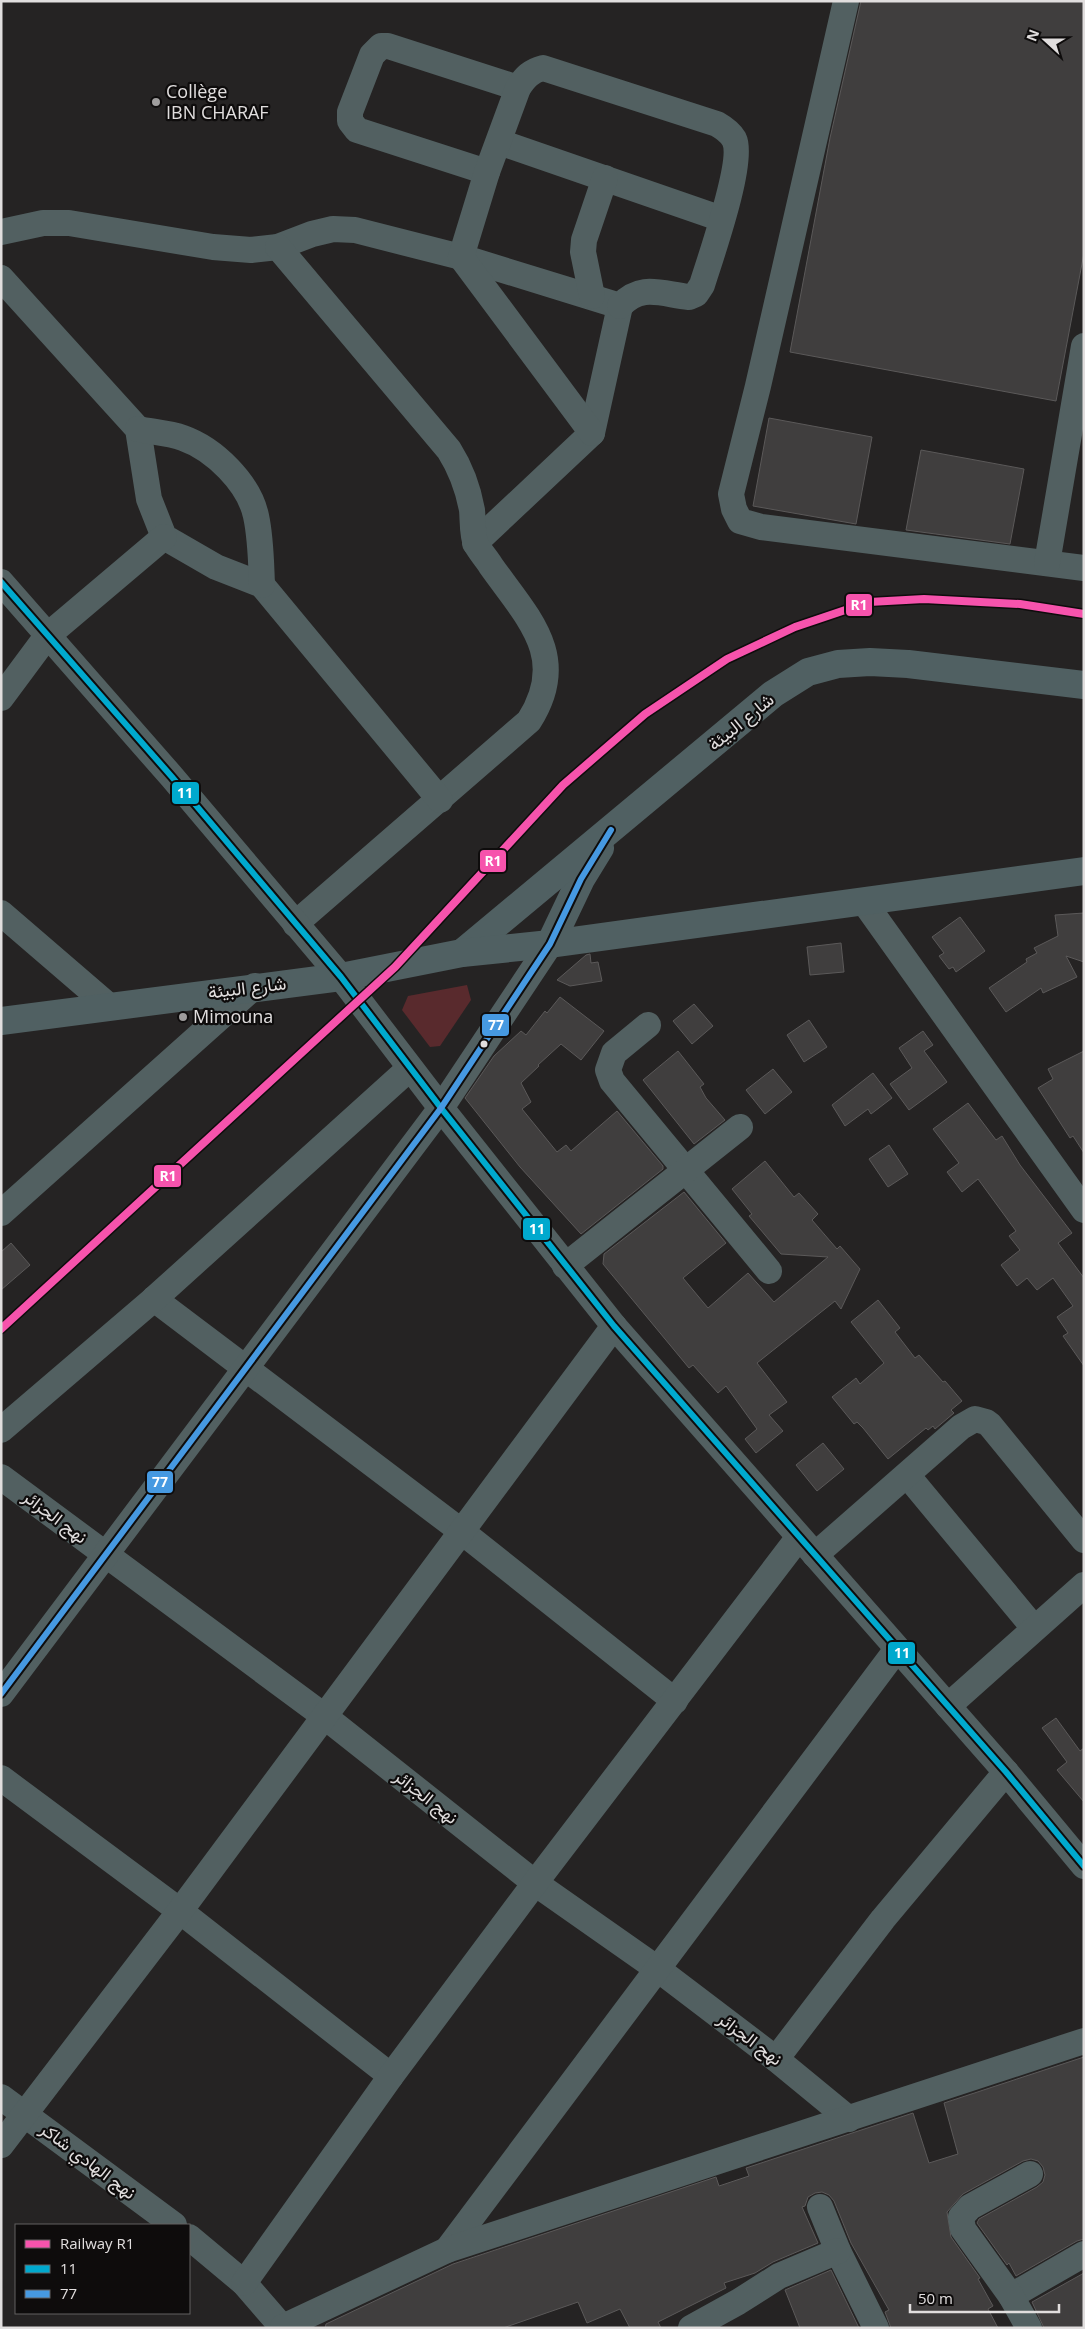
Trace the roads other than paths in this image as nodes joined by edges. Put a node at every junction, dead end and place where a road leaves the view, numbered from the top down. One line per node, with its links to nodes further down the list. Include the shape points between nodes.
1 (846, 1): 18 (street, via 731,494 734,509 740,521 760,527)
2 (518, 88): 3 (street); 4 (street, via 382,46 372,55 350,112 350,121 356,130); 6 (street, via 531,73 543,68 717,124 728,131 735,140 737,157)
3 (499, 142): 4 (street); 5 (street)
4 (487, 172): 9 (street)
5 (604, 178): 6 (street); 11 (street, via 584,240 583,252)
6 (722, 219): 12 (street, via 702,285 696,294 689,297 642,291 629,296)
7 (1, 232): 8 (street, via 43,224 69,224 213,248 251,250)
8 (278, 247): 9 (street, via 333,229 355,230); 17 (street, via 449,450 459,466 467,490)
9 (461, 257): 11 (street); 15 (street)
10 (5, 292): 14 (street)
11 (592, 296): 12 (street)
12 (620, 306): 15 (street)
13 (1084, 346): 18 (street)
14 (138, 429): 16 (street, via 149,499); 21 (street, via 182,438 206,449 224,463 243,487 256,514)
15 (592, 433): 17 (street)
16 (164, 537): 21 (street, via 216,567); 22 (street)
17 (475, 543): 25 (street, via 536,630 546,654 546,681 540,704 529,721)
18 (1047, 563): 19 (street)
19 (1084, 568)
20 (1, 582): 22 (street)
21 (262, 585): 25 (street)
22 (47, 636): 24 (street); 30 (street)
23 (1084, 685): 26 (main road, شارع البيئة, via 870,662 838,664 808,672 772,694)
24 (1, 698)
25 (440, 800): 30 (street)
26 (611, 830): 31 (main road, via 580,879); 32 (main road, شارع البيئة)
27 (1084, 871): 28 (main road, شارع البيئة)
28 (864, 902): 31 (main road, شارع البيئة); 43 (street)
29 (1, 913): 35 (street)
30 (296, 924): 33 (street)
31 (550, 944): 32 (main road, شارع البيئة); 39 (street)
32 (462, 953): 33 (main road, شارع البيئة)
33 (341, 976): 34 (main road, شارع البيئة); 38 (street)
34 (255, 986): 35 (main road, شارع البيئة); 42 (street)
35 (109, 1006): 36 (main road, شارع البيئة)
36 (1, 1021)
37 (648, 1025): 41 (street, via 614,1053 608,1070 612,1080)
38 (410, 1068): 39 (street); 46 (street)
39 (441, 1108): 44 (street); 48 (street)
40 (740, 1127): 41 (street)
41 (687, 1170): 44 (street); 45 (street)
42 (7, 1200)
43 (1084, 1210)
44 (565, 1266): 47 (street)
45 (769, 1271)
46 (154, 1299): 48 (street); 49 (street)
47 (614, 1326): 52 (street); 54 (street)
48 (247, 1367): 52 (street); 55 (street)
49 (1, 1430)
50 (907, 1475): 53 (street, via 961,1427 975,1419 986,1422); 54 (street); 57 (street)
51 (1, 1477): 55 (street, نهج الجزائر)
52 (461, 1531): 60 (street); 62 (street)
53 (1084, 1540)
54 (807, 1546): 58 (street); 60 (street)
55 (105, 1555): 59 (street); 62 (street, نهج الجزائر)
56 (1084, 1586): 57 (street)
57 (1034, 1628): 61 (street)
58 (897, 1649): 61 (street); 68 (street)
59 (1, 1694)
60 (676, 1701): 66 (street)
61 (948, 1706): 63 (street)
62 (324, 1716): 66 (street, نهج الجزائر); 67 (street)
63 (1006, 1772): 65 (street); 70 (street, via 877,1926)
64 (1, 1778): 67 (street)
65 (1084, 1866)
66 (535, 1883): 68 (street, نهج الجزائر); 71 (street)
67 (180, 1911): 71 (street); 73 (street)
68 (659, 1970): 70 (street, نهج الجزائر); 80 (street)
69 (1084, 2042): 74 (street)
70 (776, 2059): 74 (street, نهج الجزائر)
71 (391, 2076): 83 (street)
72 (1, 2097): 73 (street, نهج الهادي شاكر)
73 (26, 2114): 75 (street); 78 (street, نهج الهادي شاكر)
74 (849, 2119): 80 (street)
75 (1, 2145)
76 (1030, 2174): 84 (street, via 970,2207 961,2217 964,2229)
77 (820, 2207): 81 (street)
78 (173, 2224)
79 (190, 2238): 83 (street)
80 (448, 2250): 85 (street)
81 (838, 2251): 86 (street, via 779,2276); 87 (street)
82 (1084, 2254): 84 (street)
83 (244, 2283): 85 (street)
84 (1011, 2296): 88 (street)
85 (283, 2328)
86 (690, 2328)
87 (876, 2328)
88 (1029, 2328)

